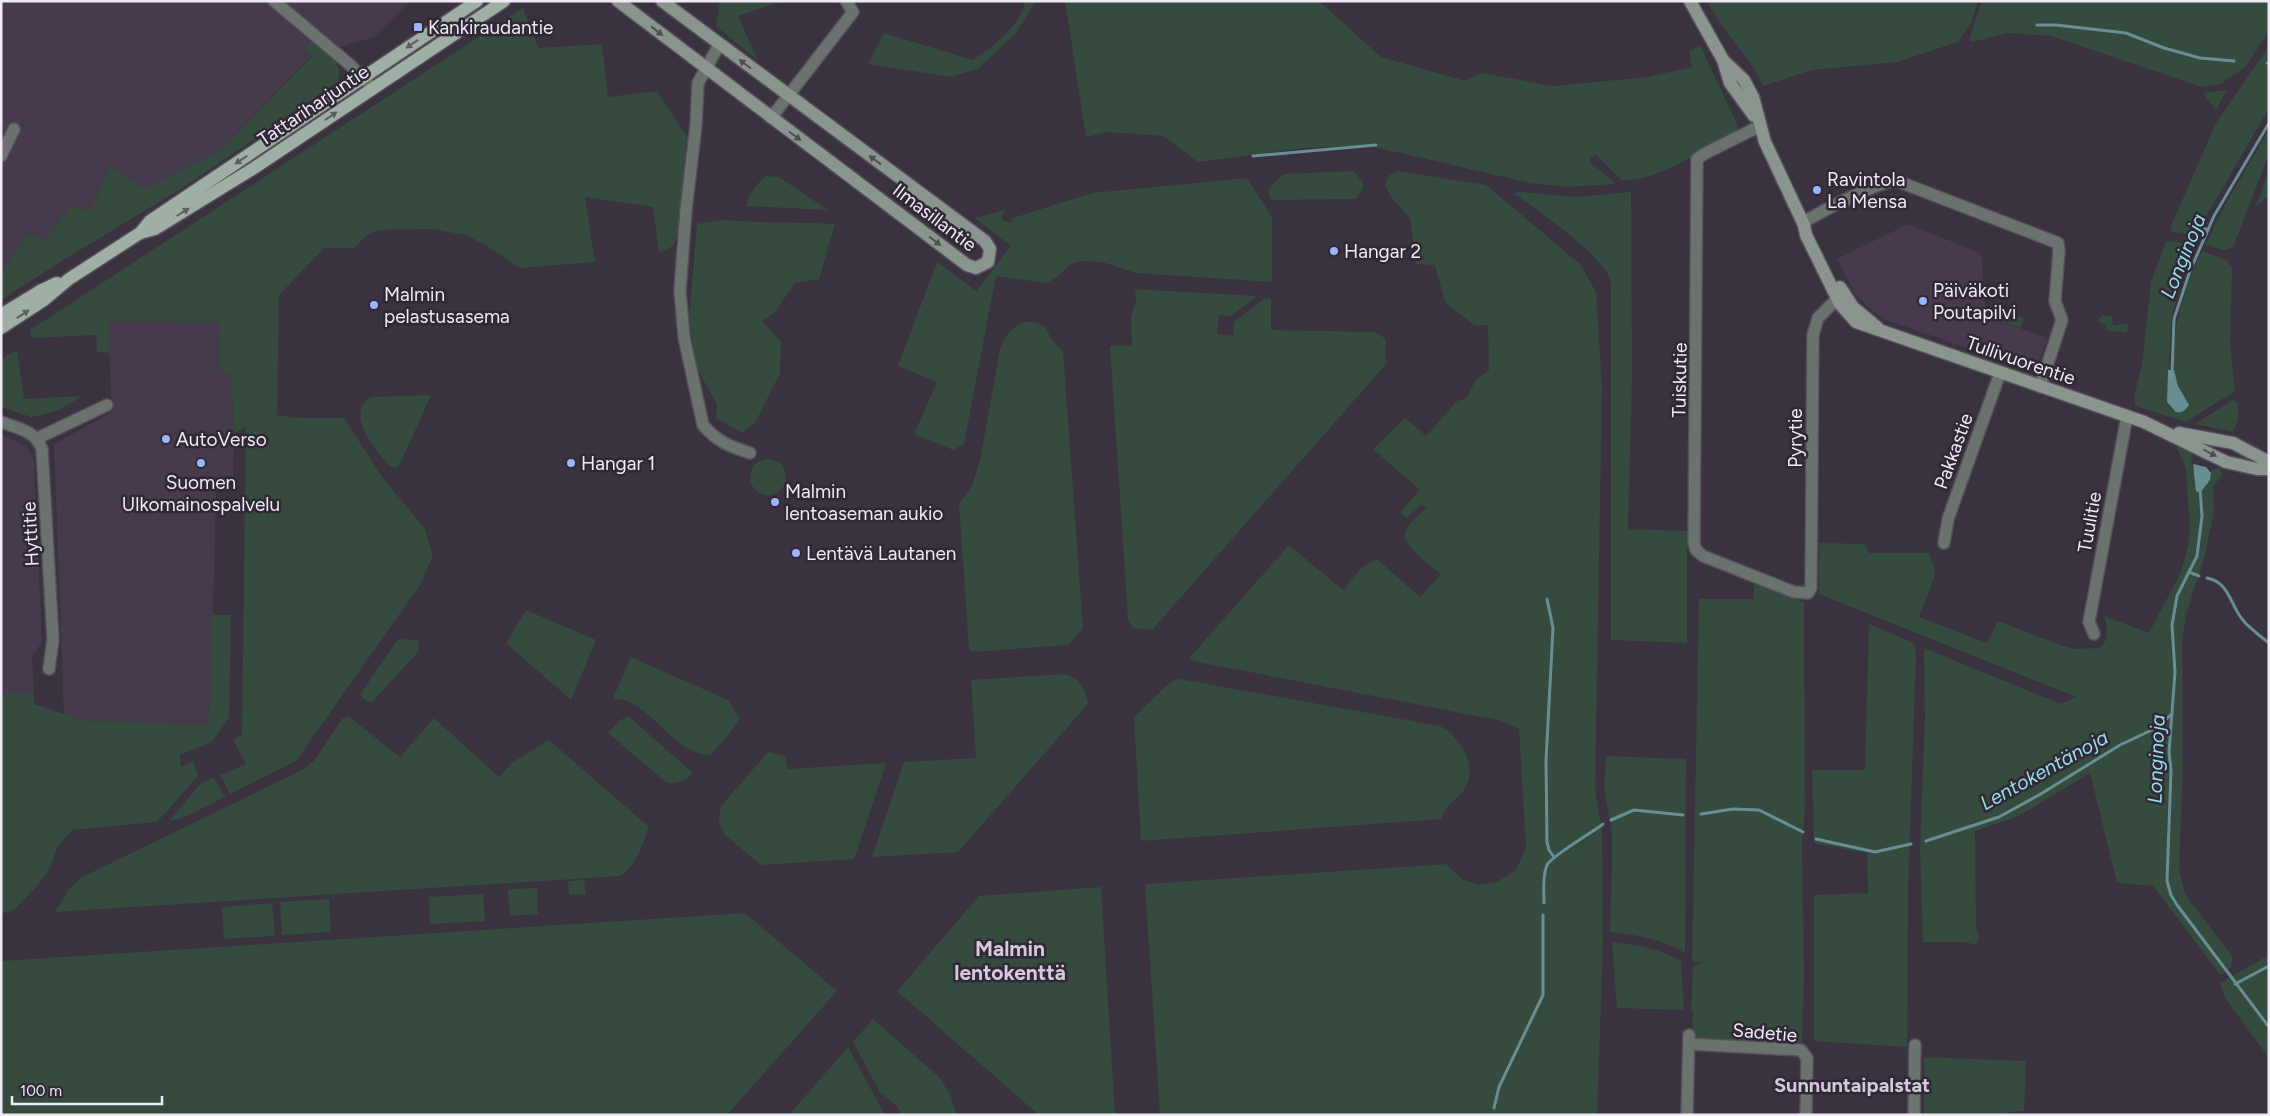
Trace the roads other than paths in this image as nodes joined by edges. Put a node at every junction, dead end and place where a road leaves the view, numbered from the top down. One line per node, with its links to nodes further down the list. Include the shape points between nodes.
1 (274, 1): 10 (street)
2 (477, 1): 10 (main road, Tattariharjuntie, one-way to 10)
3 (504, 1): 11 (main road, Tattariharjuntie)
4 (618, 1): 9 (main road, Ilmasillantie, one-way to 9)
5 (662, 1): 8 (main road, Ilmasillantie)
6 (846, 1): 12 (street, via 853,12)
7 (1690, 1): 14 (main road, Tullivuorentie, via 1723,60 1730,83)
8 (719, 44): 9 (street); 12 (main road, Ilmasillantie, one-way to 8)
9 (705, 68): 13 (main road, Ilmasillantie); 30 (street, via 698,83 682,258 681,312 704,425 712,436)
10 (364, 78): 11 (street); 18 (main road, Tattariharjuntie, one-way to 18, via 150,221)
11 (373, 88): 18 (main road, Tattariharjuntie, one-way to 11, via 155,229 254,168)
12 (788, 96): 13 (street); 13 (main road, Ilmasillantie, one-way to 12, via 967,265 980,267 988,262 990,249 985,241)
13 (771, 118)
14 (1760, 126): 17 (main road, Tullivuorentie); 34 (street, Tuiskutie, via 1698,159 1694,543 1703,556 1794,592)
15 (14, 129): 16 (street)
16 (1, 156)
17 (1804, 224): 20 (main road, Tullivuorentie, via 1806,235); 24 (street, via 1893,181 2058,243 2056,301 2062,320)
18 (140, 233): 19 (main road, Tattariharjuntie)
19 (69, 278): 21 (main road, Tattariharjuntie); 22 (main road, Tattariharjuntie, one-way to 19, via 44,300)
20 (1840, 296): 23 (main road, Tullivuorentie, via 1856,322); 34 (street, Pyrytie, via 1818,318 1813,335 1811,588)
21 (1, 315)
22 (1, 328)
23 (2000, 373): 24 (main road, Tullivuorentie); 33 (street, Pakkastie, via 1948,519)
24 (2040, 386): 26 (main road, Tullivuorentie)
25 (107, 405): 29 (street)
26 (2127, 416): 28 (main road, Tullivuorentie); 35 (street, Tuulitie, via 2089,622)
27 (1, 422): 29 (street)
28 (2166, 431): 31 (main road, via 2232,443); 32 (main road, one-way to 32, via 2226,462)
29 (38, 438): 36 (street, Hyttitie, via 42,449 53,639)
30 (750, 453)
31 (2269, 462)
32 (2269, 469)
33 (1944, 543)
34 (1808, 593)
35 (2094, 634)
36 (49, 668)
37 (1915, 1045): 40 (street)
38 (1687, 1115): 39 (street, Sadetie, via 1689,1039 1801,1050 1807,1058)
39 (1806, 1115)
40 (1914, 1115)

